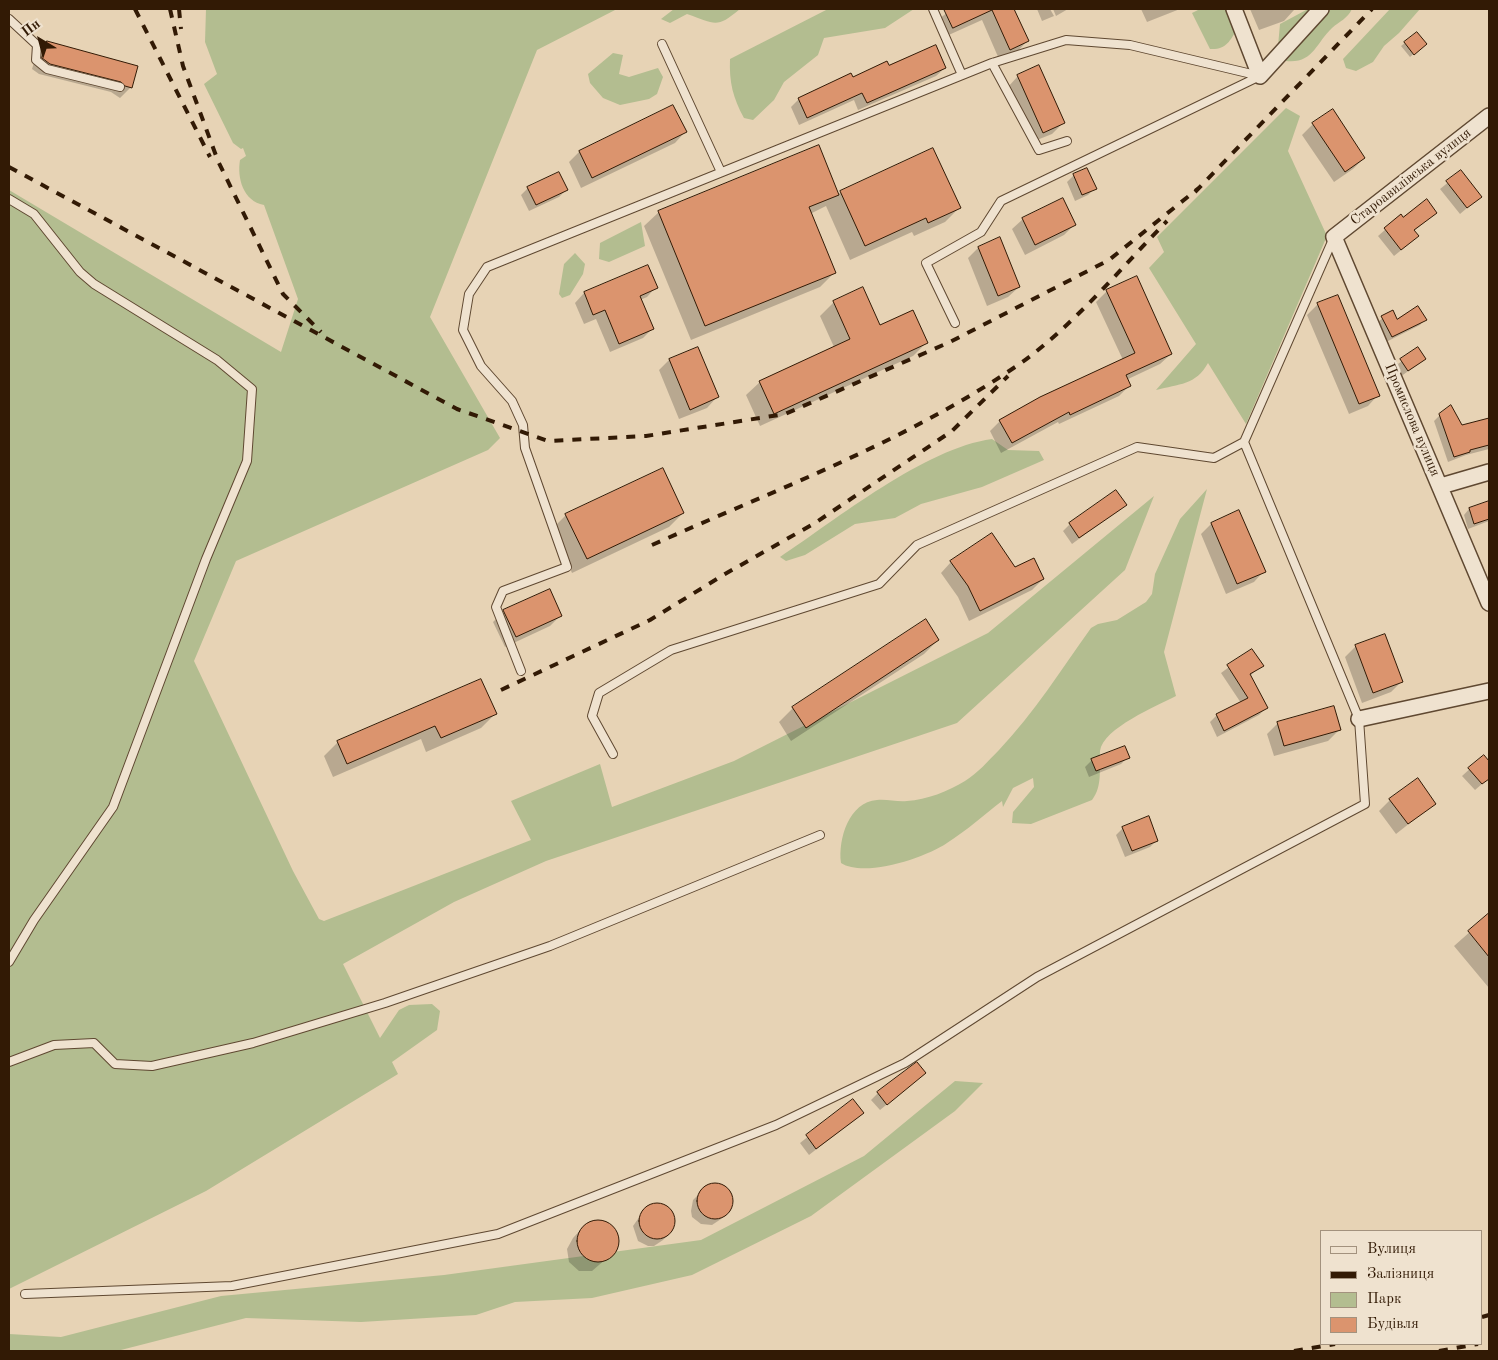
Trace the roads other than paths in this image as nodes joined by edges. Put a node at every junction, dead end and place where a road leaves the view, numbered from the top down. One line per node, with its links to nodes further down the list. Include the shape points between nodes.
1 (933, 9): 7 (lane)
2 (1234, 9): 8 (street)
3 (1321, 9): 8 (street)
4 (9, 20): 9 (lane, via 37,45 36,60 47,69)
5 (662, 44): 12 (lane)
6 (992, 63): 7 (lane); 8 (lane, via 1066,40 1130,46); 11 (lane, via 1039,150)
7 (962, 75): 12 (lane)
8 (1260, 76): 15 (lane, via 1001,201 981,232 926,262)
9 (120, 87)
10 (1489, 116): 14 (street, Староавилівська вулиця)
11 (1067, 141)
12 (721, 172): 20 (lane, via 487,268 469,294 464,330 482,366 516,408 523,425 525,448 567,567 503,592 496,607)
13 (9, 199): 25 (lane, via 34,214 80,272 94,284 217,360 252,389 247,461 206,559 113,807 34,920)
14 (1334, 237): 16 (lane); 18 (street, Промислова вулиця)
15 (955, 323)
16 (1244, 442): 22 (lane); 23 (lane, via 1214,458 1137,447 917,545 879,584 671,650 599,693 592,716)
17 (1489, 472): 18 (street)
18 (1440, 486): 19 (street, Промислова вулиця)
19 (1489, 603)
20 (521, 670)
21 (1489, 691): 22 (street)
22 (1359, 719): 27 (lane, via 1366,804 1037,977 905,1064 776,1125 498,1234 232,1286)
23 (613, 754)
24 (820, 835): 26 (lane, via 550,946 385,1003 253,1043 152,1066 115,1064 94,1043 54,1045)
25 (9, 962)
26 (9, 1062)
27 (25, 1294)

